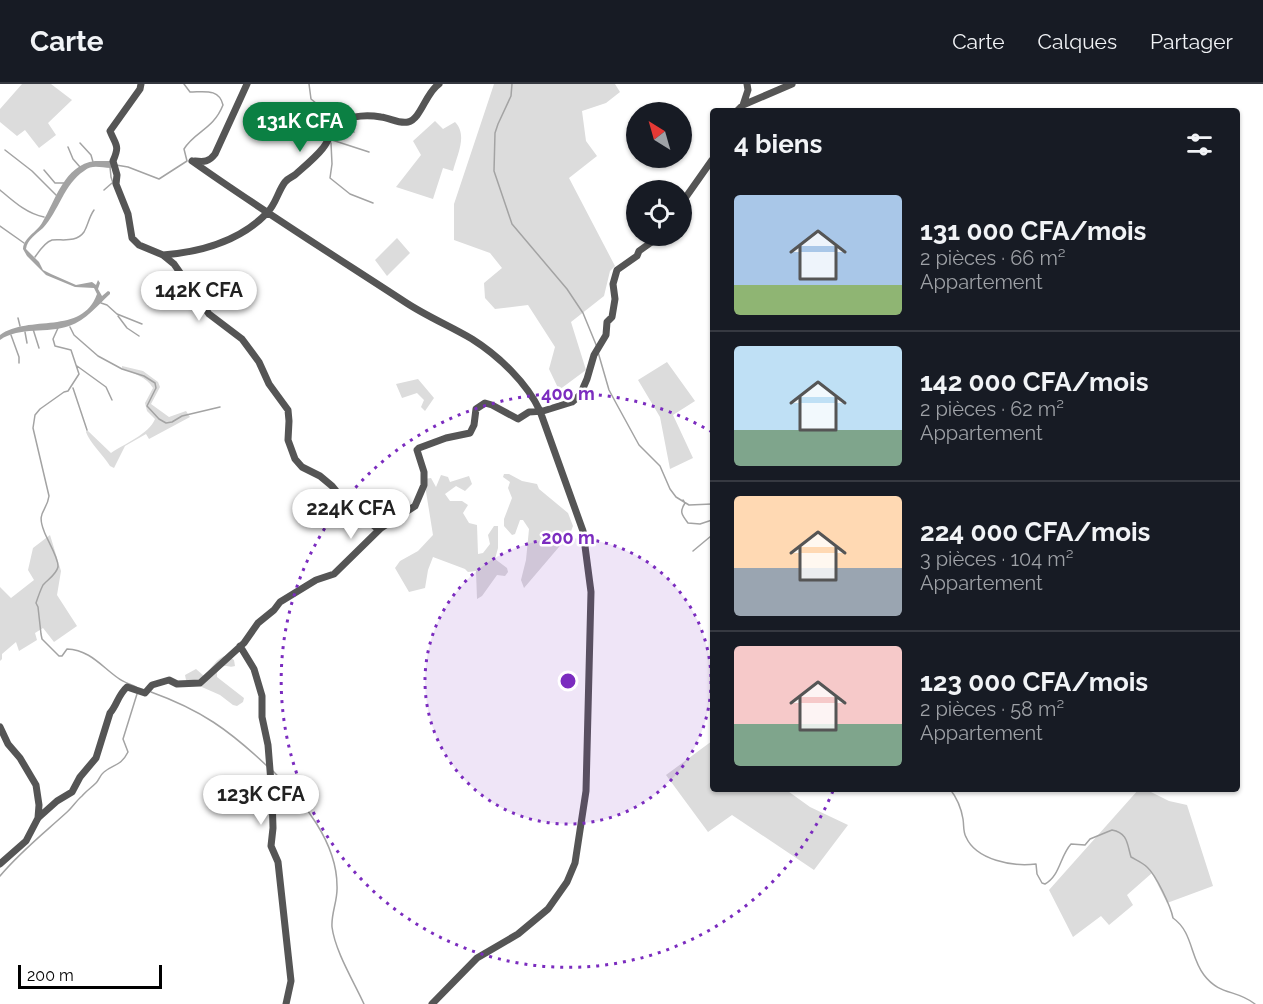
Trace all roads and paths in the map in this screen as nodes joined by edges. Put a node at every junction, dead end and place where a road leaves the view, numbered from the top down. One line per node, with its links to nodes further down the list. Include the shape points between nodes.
1 (141, 84): 11 (street, via 110,131 118,150 113,165 132,238)
2 (247, 84): 9 (street, via 215,154 204,162 192,161)
3 (439, 84): 9 (street, via 416,117 406,123 361,116 342,122 323,148 285,181)
4 (747, 84): 6 (street, via 747,97)
5 (792, 84): 6 (street)
6 (740, 108)
7 (710, 163): 8 (street)
8 (692, 188)
9 (267, 213): 11 (street, via 234,238); 12 (street, via 426,316 483,346 533,396)
10 (646, 246): 12 (street, via 617,270 612,317 580,396)
11 (163, 255): 13 (street, via 174,264 209,314 237,334 258,362 288,410 288,440 295,459 332,486 355,514)
12 (540, 411): 13 (street, via 518,419 484,403 476,409 470,433 419,448 424,472 420,497 415,506); 19 (street, via 583,531 591,592 586,791 575,863 548,909 518,934 477,958)
13 (379, 530): 14 (street, via 334,574 280,602)
14 (240, 646): 16 (street, via 200,683 177,684 170,680 152,684 145,693 127,687 121,692 96,758 69,795); 18 (street, via 254,669 262,696 272,795 271,846 278,862 291,981)
15 (0, 727): 16 (street, via 36,785)
16 (38, 818): 17 (street, via 26,841)
17 (0, 864)
18 (286, 1004)
19 (432, 1004)

